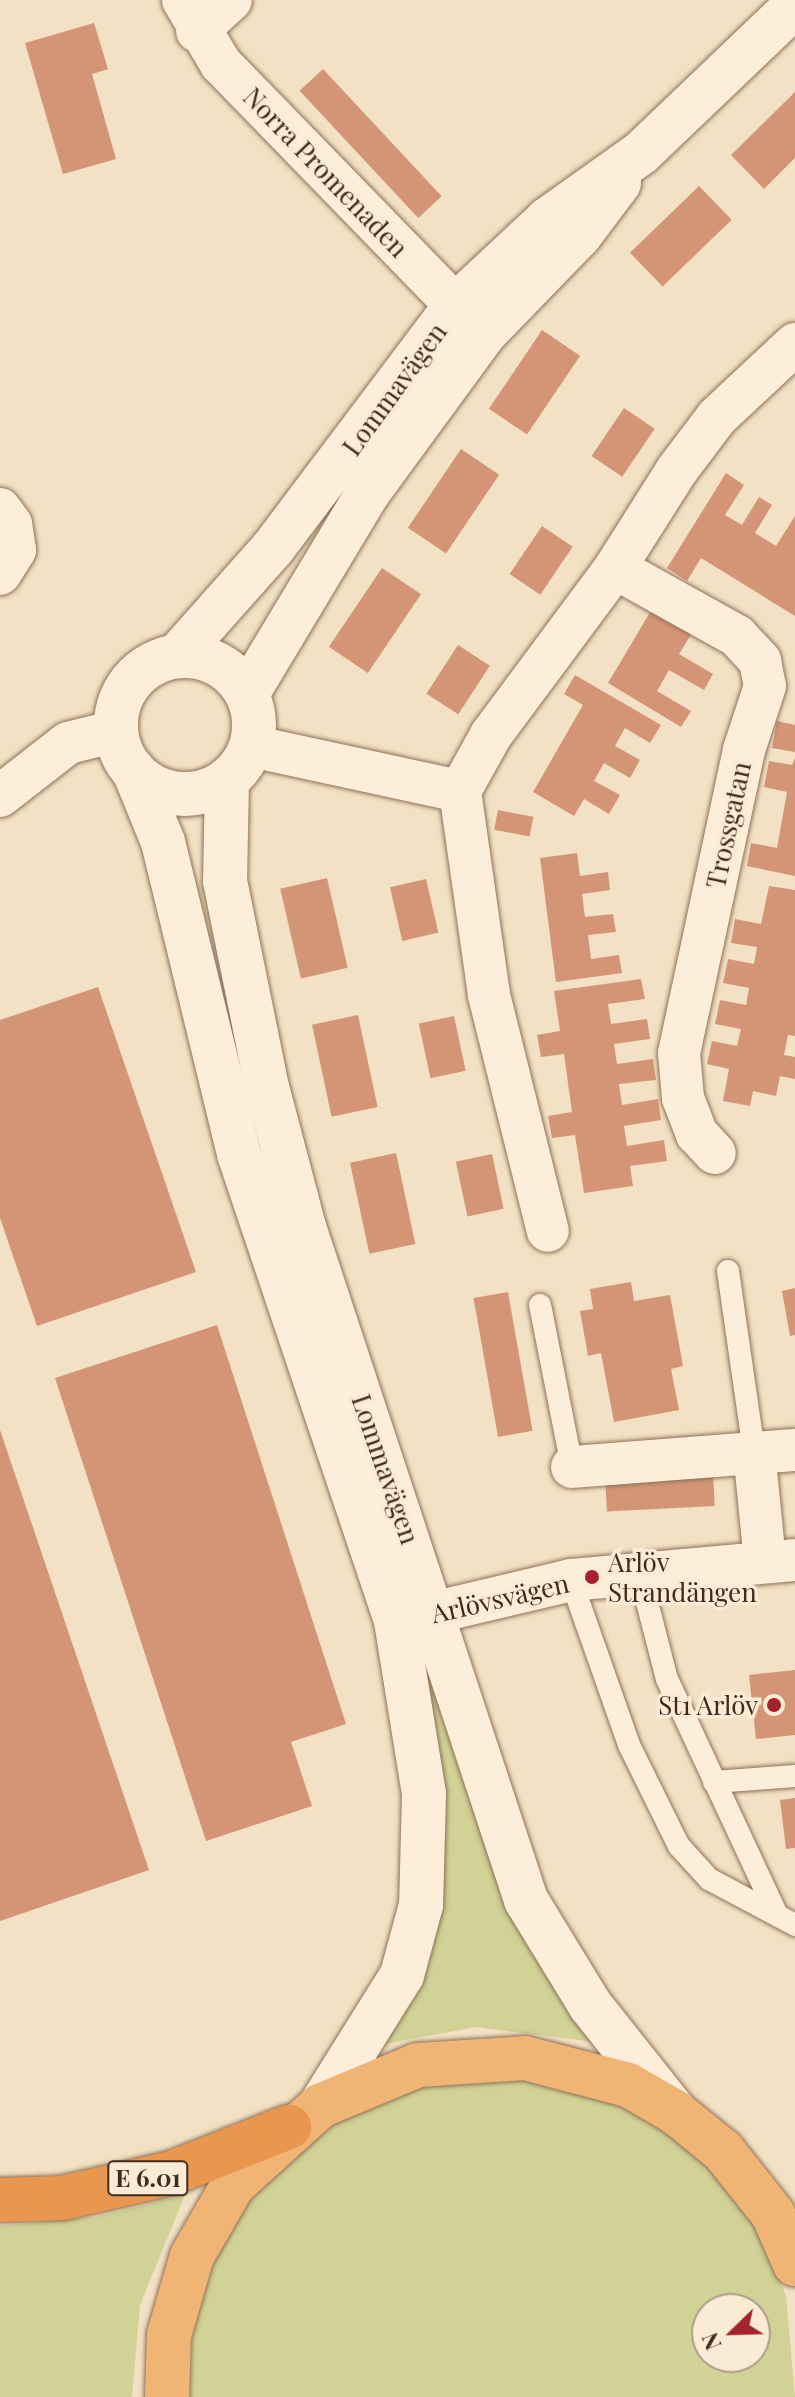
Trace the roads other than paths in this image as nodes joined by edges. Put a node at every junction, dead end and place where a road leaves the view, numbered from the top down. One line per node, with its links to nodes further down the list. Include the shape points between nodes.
1 (231, 0): 3 (street)
2 (795, 6): 4 (street, Lommavägen, via 641,153 580,235)
3 (190, 16): 4 (street, Norra Promenaden)
4 (470, 320): 9 (street, Lommavägen); 10 (street, Lommavägen)
5 (795, 344): 7 (street, via 717,417)
6 (0, 509): 8 (street, via 11,524 15,550)
7 (615, 568): 14 (street, via 491,735); 16 (street, Trossgatan, via 737,636 760,661 765,686 744,750 679,1053 683,1098 697,1134)
8 (0, 574)
9 (177, 656): 10 (street, via 218,664); 11 (street, Lommavägen, via 151,664 131,681 119,705)
10 (247, 694): 12 (street, Lommavägen)
11 (116, 731): 13 (street, Lommavägen); 15 (street, via 68,743)
12 (239, 763): 13 (street, via 178,794); 14 (street); 26 (street, Lommavägen, via 225,881 267,1087)
13 (134, 771): 26 (street, Lommavägen, via 163,842 239,1154)
14 (460, 791): 17 (street, via 489,995)
15 (0, 796)
16 (715, 1153)
17 (548, 1231)
18 (728, 1271): 21 (lane)
19 (540, 1305): 22 (lane)
20 (795, 1450): 21 (street)
21 (754, 1451): 22 (street); 23 (street)
22 (572, 1467)
23 (780, 1561): 24 (street, Arlövsvägen)
24 (639, 1571): 25 (street, Arlövsvägen); 28 (lane, via 667,1679)
25 (571, 1580): 26 (street, Arlövsvägen); 29 (lane, via 629,1745 679,1846 709,1879)
26 (415, 1617): 30 (street, Lommavägen, via 526,1900 590,2005); 31 (street, Lommavägen, via 424,1794 421,1905 402,1975)
27 (795, 1776): 28 (lane)
28 (714, 1782): 29 (lane)
29 (786, 1920)
30 (675, 2112): 31 (highway, via 577,2068 471,2057 380,2077); 32 (highway)
31 (304, 2117): 33 (highway, E 6.01, via 172,2173 62,2198); 36 (highway, via 233,2185 192,2256 169,2335)
32 (723, 2151): 34 (highway); 35 (highway, via 773,2214)
33 (0, 2200)
34 (795, 2205)
35 (795, 2264)
36 (167, 2397)

